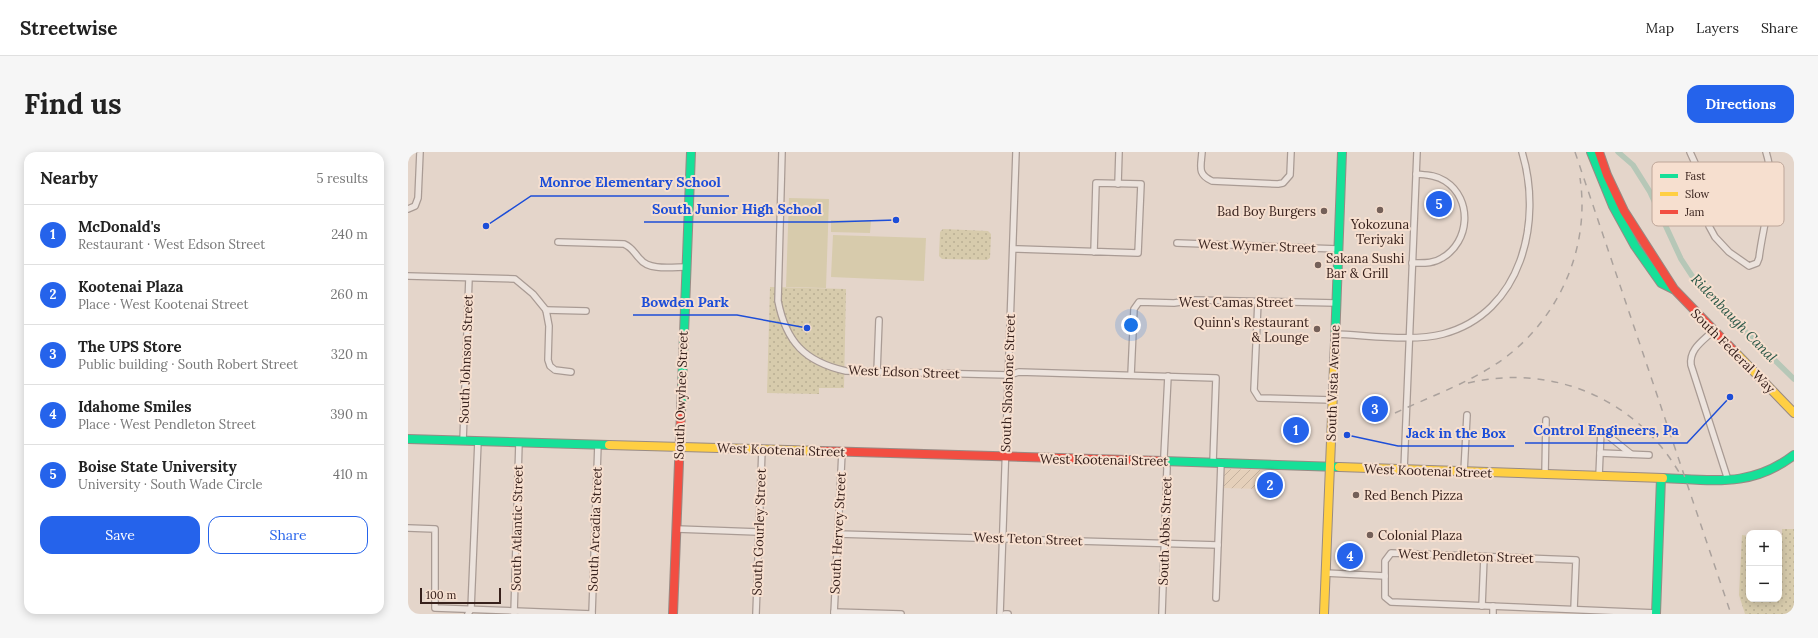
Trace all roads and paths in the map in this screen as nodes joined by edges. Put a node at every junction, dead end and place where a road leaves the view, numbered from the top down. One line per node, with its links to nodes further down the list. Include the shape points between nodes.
1 (420, 152): 19 (street, via 418,198 415,206)
2 (691, 152): 28 (street, South Owyhee Street)
3 (782, 152): 41 (street, West Edson Street, via 778,283 781,316 794,343 810,358 846,371)
4 (1016, 152): 24 (street, South Shoshone Street)
5 (1119, 152): 18 (street)
6 (1202, 152): 7 (street, via 1202,174 1212,181 1278,184 1283,183 1290,175)
7 (1291, 152)
8 (1342, 152): 25 (street, South Vista Avenue)
9 (1417, 152): 17 (street)
10 (1522, 152): 39 (street, via 1529,176 1531,216 1525,247 1513,278 1498,300 1467,325 1430,336)
11 (1591, 152): 31 (street, South Federal Way, via 1613,206 1635,246 1661,283)
12 (1599, 152): 31 (street, South Federal Way, via 1624,211)
13 (1690, 152): 15 (street)
14 (1766, 152): 16 (street)
15 (1694, 162)
16 (1768, 162)
17 (1416, 174): 27 (street); 27 (street, via 1431,175 1446,181 1457,192 1464,206 1466,221 1462,236 1454,249 1442,259)
18 (1118, 184): 26 (street, via 1096,183); 26 (street, via 1140,184 1138,253)
19 (408, 209)
20 (1709, 226): 21 (street, via 1729,252 1749,266 1757,263 1759,258)
21 (1764, 226)
22 (558, 242): 28 (street, via 624,244 650,266)
23 (1177, 243): 25 (street, West Wymer Street)
24 (1013, 249): 26 (street); 42 (street, South Shoshone Street)
25 (1338, 249): 33 (street, South Vista Avenue)
26 (1094, 252)
27 (1412, 263): 39 (street)
28 (686, 267): 54 (street, South Owyhee Street)
29 (408, 276): 30 (street)
30 (469, 278): 34 (street, via 515,279 533,294); 50 (street, South Johnson Street)
31 (1674, 289): 37 (street, South Federal Way)
32 (1258, 301): 33 (street, West Camas Street); 43 (street, West Camas Street, via 1195,300 1136,304); 45 (street, via 1254,390 1256,394 1259,398)
33 (1336, 303): 38 (street, South Vista Avenue)
34 (546, 310): 35 (street); 40 (street, via 550,366 555,370)
35 (586, 311)
36 (879, 320): 41 (street)
37 (1713, 331): 46 (street, South Federal Way); 70 (street, via 1693,350 1690,357)
38 (1335, 334): 39 (street); 45 (street, South Vista Avenue)
39 (1409, 336): 65 (street)
40 (571, 372)
41 (877, 372): 42 (street, West Edson Street)
42 (1009, 375): 43 (street, West Edson Street, via 1019,372); 61 (street, South Shoshone Street)
43 (1131, 375): 44 (street, West Edson Street)
44 (1168, 376): 62 (street, South Abbs Street); 63 (street, West Edson Street, via 1216,378)
45 (1332, 400): 64 (street, South Vista Avenue)
46 (1794, 413)
47 (1467, 416): 66 (street)
48 (1546, 420): 67 (street)
49 (408, 439): 50 (street, West Kootenai Street)
50 (463, 441): 51 (street, West Kootenai Street)
51 (478, 441): 52 (street, West Kootenai Street); 85 (street, South Johnson Street)
52 (519, 442): 53 (street, West Kootenai Street); 86 (street, South Atlantic Street)
53 (598, 444): 54 (street, West Kootenai Street); 89 (street, South Arcadia Street)
54 (680, 446): 55 (street, West Kootenai Street); 72 (street, South Owyhee Street)
55 (762, 449): 56 (street, West Kootenai Street); 73 (street, South Gourley Street)
56 (842, 452): 61 (street, West Kootenai Street); 74 (street, South Hervey Street)
57 (1600, 453): 58 (street); 58 (street, via 1601,430); 68 (street)
58 (1631, 454): 59 (street)
59 (1649, 455)
60 (1794, 455): 70 (street, West Kootenai Street, via 1779,467 1751,479)
61 (1006, 457): 62 (street, West Kootenai Street); 75 (street, South Shoshone Street)
62 (1165, 461): 63 (street, West Kootenai Street); 76 (street, South Abbs Street, via 1167,468)
63 (1217, 463): 64 (street, West Kootenai Street); 77 (street)
64 (1330, 467): 65 (street, West Kootenai Street); 79 (street, South Vista Avenue)
65 (1404, 470): 66 (street, West Kootenai Street)
66 (1464, 472): 67 (street, West Kootenai Street)
67 (1545, 474): 68 (street, West Kootenai Street)
68 (1599, 476): 69 (street, West Kootenai Street)
69 (1661, 478): 70 (street, West Kootenai Street); 88 (street)
70 (1728, 480)
71 (408, 528): 85 (street, via 436,529 435,608)
72 (676, 529): 73 (street); 90 (street, South Owyhee Street)
73 (758, 532): 91 (street, South Gourley Street)
74 (838, 534): 75 (street, West Teton Street); 87 (street, South Hervey Street)
75 (1002, 539): 76 (street, West Teton Street); 94 (street, South Shoshone Street)
76 (1164, 543): 77 (street, West Teton Street); 97 (street, South Abbs Street)
77 (1218, 545): 81 (street)
78 (1484, 557): 80 (street, West Pendleton Street, via 1391,553 1385,561); 82 (street); 84 (street, West Pendleton Street, via 1576,560)
79 (1325, 574): 80 (street, West Pendleton Street); 98 (street, South Vista Avenue)
80 (1385, 576): 82 (street, via 1385,597 1391,602)
81 (1216, 598)
82 (1482, 606): 83 (street)
83 (1493, 606): 84 (street); 99 (street)
84 (1574, 609): 88 (street)
85 (470, 612): 86 (street)
86 (514, 612): 89 (street)
87 (834, 613): 92 (street)
88 (1656, 613)
89 (592, 614)
90 (673, 614)
91 (756, 614)
92 (897, 614): 93 (street)
93 (901, 614)
94 (1000, 614)
95 (1005, 614): 96 (street)
96 (1008, 614)
97 (1162, 614)
98 (1324, 614)
99 (1493, 614)

